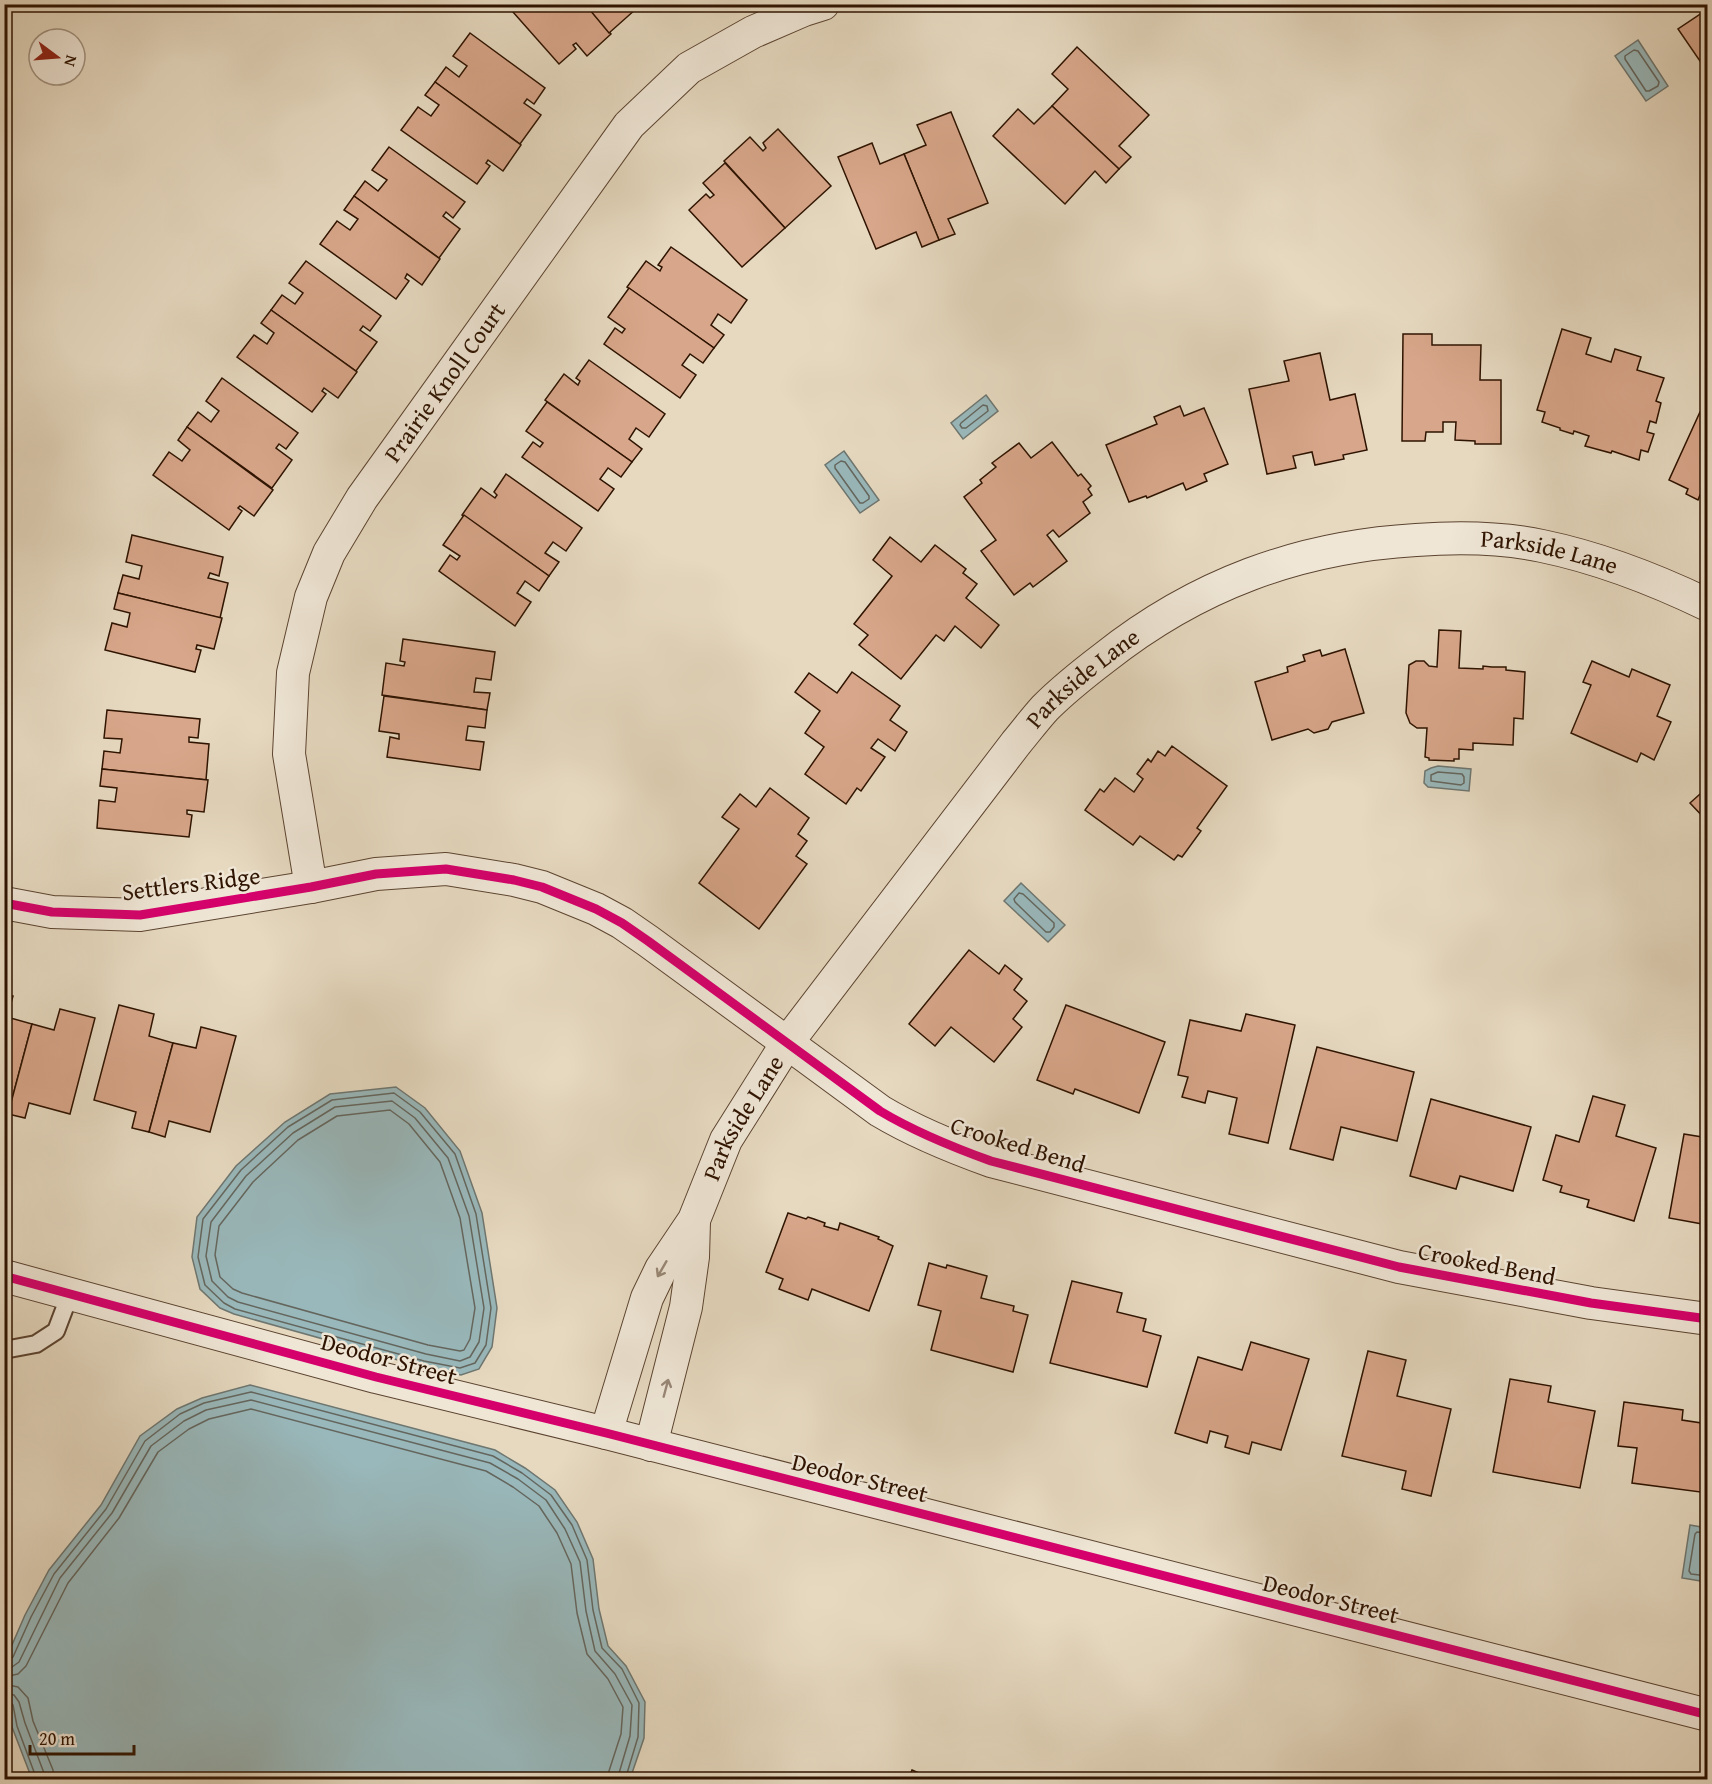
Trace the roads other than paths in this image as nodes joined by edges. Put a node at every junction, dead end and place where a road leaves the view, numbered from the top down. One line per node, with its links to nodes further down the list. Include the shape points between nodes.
1 (823, 4): 3 (street, Prairie Knoll Court, via 753,32 689,68 629,125 362,498 334,544 311,597 293,673 289,754)
2 (1707, 605): 5 (street, Parkside Lane, via 1643,575 1575,553 1539,545 1460,538 1351,546 1285,562 1220,586 1122,644 1043,710)
3 (311, 887): 4 (street, Settlers Ridge, via 140,915 52,912); 5 (street, Crooked Bend, via 376,874 446,870 542,887 621,923)
4 (4, 903)
5 (787, 1044): 6 (street, Parkside Lane, via 726,1140); 9 (street, Crooked Bend, via 905,1126 991,1161 1399,1267 1591,1303)
6 (694, 1220): 11 (street, Parkside Lane, one-way to 11, via 647,1298); 12 (street, Parkside Lane, one-way to 6, via 686,1307)
7 (4, 1276): 8 (street, Deodor Street)
8 (70, 1294): 10 (lane, via 56,1330 36,1344); 11 (street, Deodor Street, via 376,1377)
9 (1707, 1319)
10 (4, 1350)
11 (606, 1433): 12 (street, Deodor Street)
12 (651, 1445): 13 (street, Deodor Street)
13 (1707, 1715)

